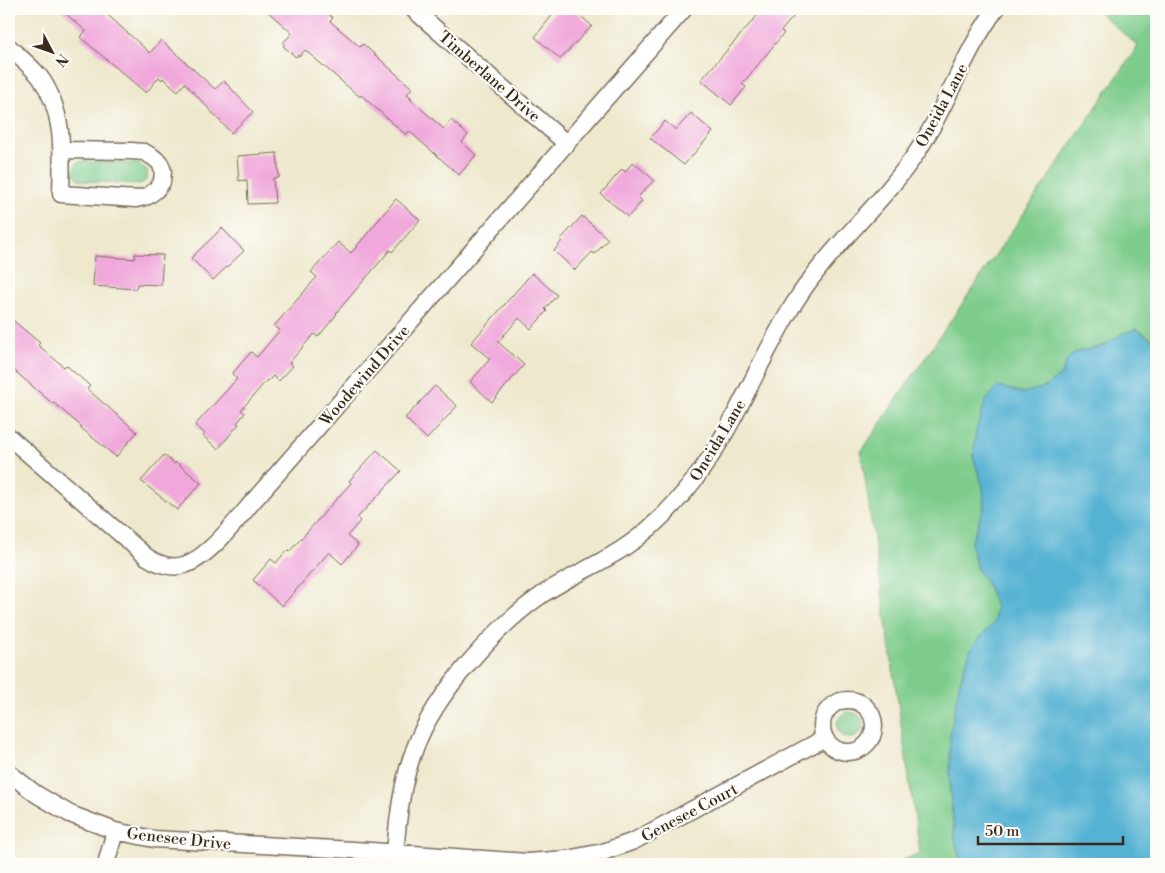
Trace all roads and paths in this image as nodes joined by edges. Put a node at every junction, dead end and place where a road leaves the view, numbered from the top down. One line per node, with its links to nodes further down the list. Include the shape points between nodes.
1 (413, 9): 5 (street, Timberlane Drive)
2 (684, 9): 5 (street, Woodewind Drive)
3 (996, 9): 11 (street, Oneida Lane, via 975,41 920,148 826,258 794,303 719,443 695,479 658,520 624,548 544,594 521,611 487,644 444,695 421,732 408,768)
4 (9, 47): 6 (street, via 26,62 48,92 60,123)
5 (567, 144): 7 (street, Woodewind Drive, via 256,498 197,559 183,566 168,566 147,557)
6 (62, 150): 6 (street, via 61,194 136,198 148,196 162,182 160,163 144,152)
7 (9, 437)
8 (825, 738): 11 (street, Genesee Court, via 634,841 603,852 528,862)
9 (9, 773): 10 (street, Genesee Drive, via 70,814)
10 (114, 831): 11 (street, Genesee Drive, via 154,839); 12 (street)
11 (395, 853)
12 (106, 864)

